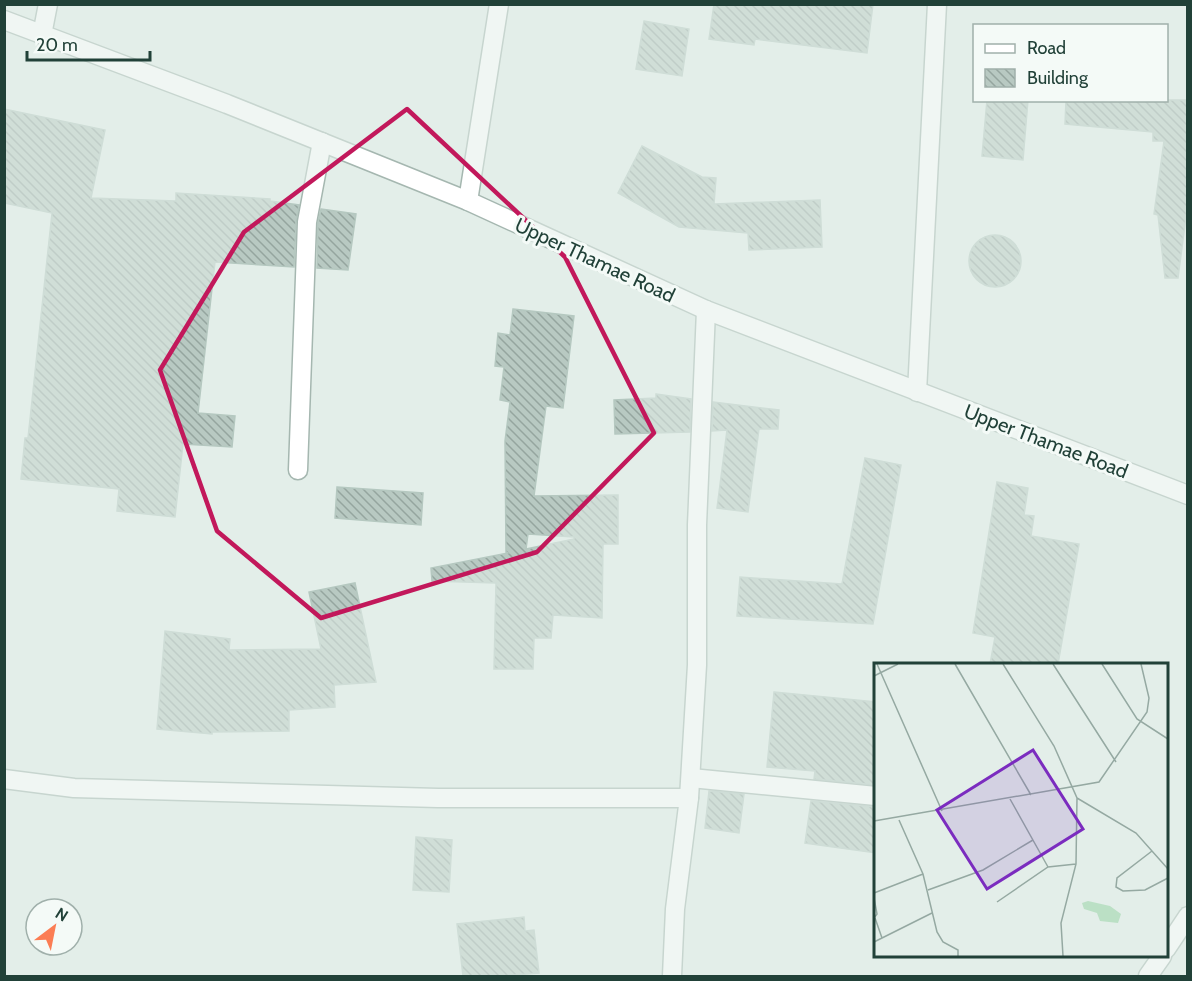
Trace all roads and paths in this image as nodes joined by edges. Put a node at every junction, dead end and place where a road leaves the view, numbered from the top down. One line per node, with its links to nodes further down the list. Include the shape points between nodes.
1 (48, 4): 5 (street)
2 (499, 4): 7 (street)
3 (937, 4): 9 (street)
4 (4, 20): 5 (street, Upper Thamae Road)
5 (42, 34): 6 (street, Upper Thamae Road)
6 (322, 142): 7 (street, Upper Thamae Road); 10 (street, via 307,222)
7 (468, 201): 8 (street, Upper Thamae Road)
8 (706, 310): 9 (street, Upper Thamae Road); 12 (street)
9 (917, 392): 11 (street, Upper Thamae Road)
10 (297, 471)
11 (1188, 495)
12 (691, 778): 14 (street); 15 (street)
13 (4, 780): 15 (street, via 74,788 438,798)
14 (874, 796)
15 (689, 798): 19 (street, via 675,909)
16 (1188, 916): 17 (street)
17 (1168, 947)
18 (1161, 957): 20 (street)
19 (672, 976)
20 (1148, 976)

